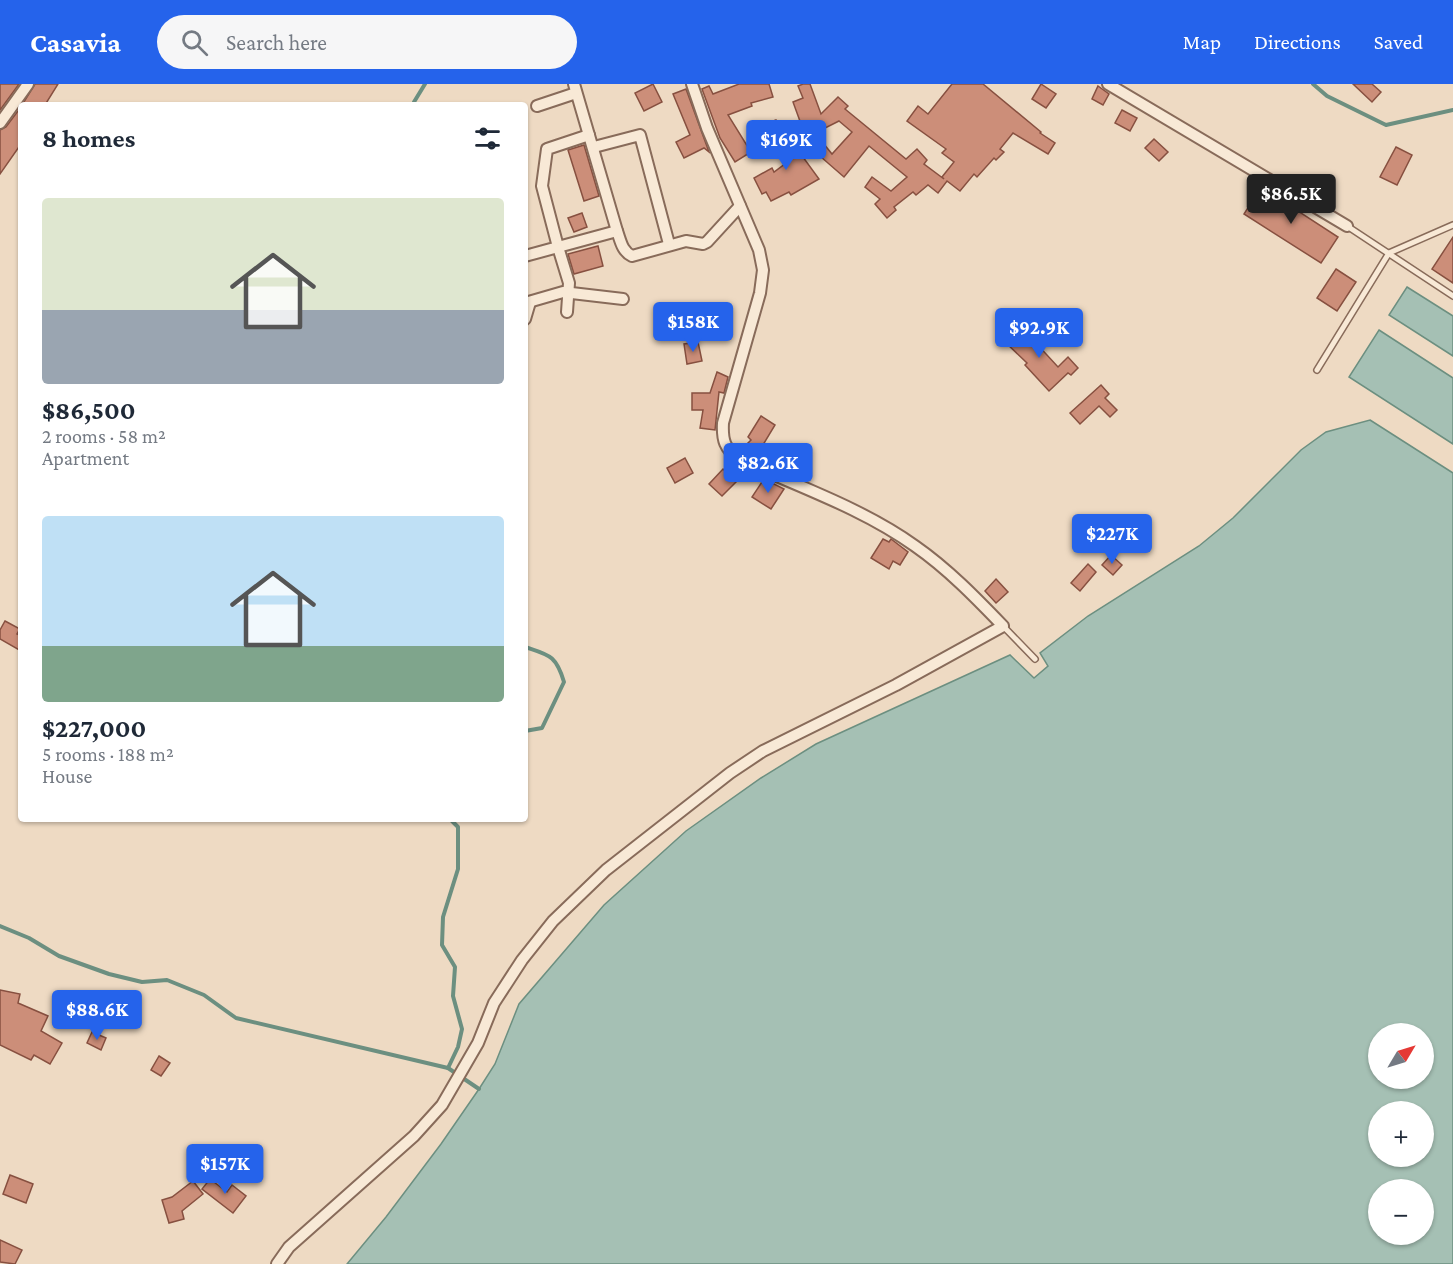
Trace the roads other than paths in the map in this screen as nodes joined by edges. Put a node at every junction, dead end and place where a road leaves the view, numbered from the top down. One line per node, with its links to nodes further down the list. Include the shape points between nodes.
1 (28, 84): 6 (street)
2 (692, 84): 9 (street)
3 (1108, 84): 11 (street)
4 (575, 88): 5 (street); 7 (street)
5 (537, 106)
6 (0, 123)
7 (589, 135): 8 (street); 14 (street, via 548,149 542,186)
8 (594, 147): 12 (street); 13 (street, via 640,135)
9 (740, 206): 13 (street, via 707,242); 23 (street, via 763,270 750,334 723,423 722,437 727,450 738,459 839,504 913,545 939,564)
10 (1453, 225): 15 (lane)
11 (1347, 226): 15 (lane)
12 (617, 231): 13 (street, via 623,250 632,256); 14 (street)
13 (669, 244)
14 (558, 247): 16 (street); 17 (street, via 569,283)
15 (1389, 253): 18 (lane); 22 (lane)
16 (528, 255)
17 (568, 294): 19 (street); 20 (street); 21 (street)
18 (1453, 296)
19 (623, 299)
20 (528, 302)
21 (567, 312)
22 (1317, 370)
23 (1003, 626): 24 (lane); 25 (street, via 763,751 613,864 554,921 522,960 494,1003 478,1043 442,1105 414,1136 289,1247)
24 (1035, 659)
25 (277, 1264)

